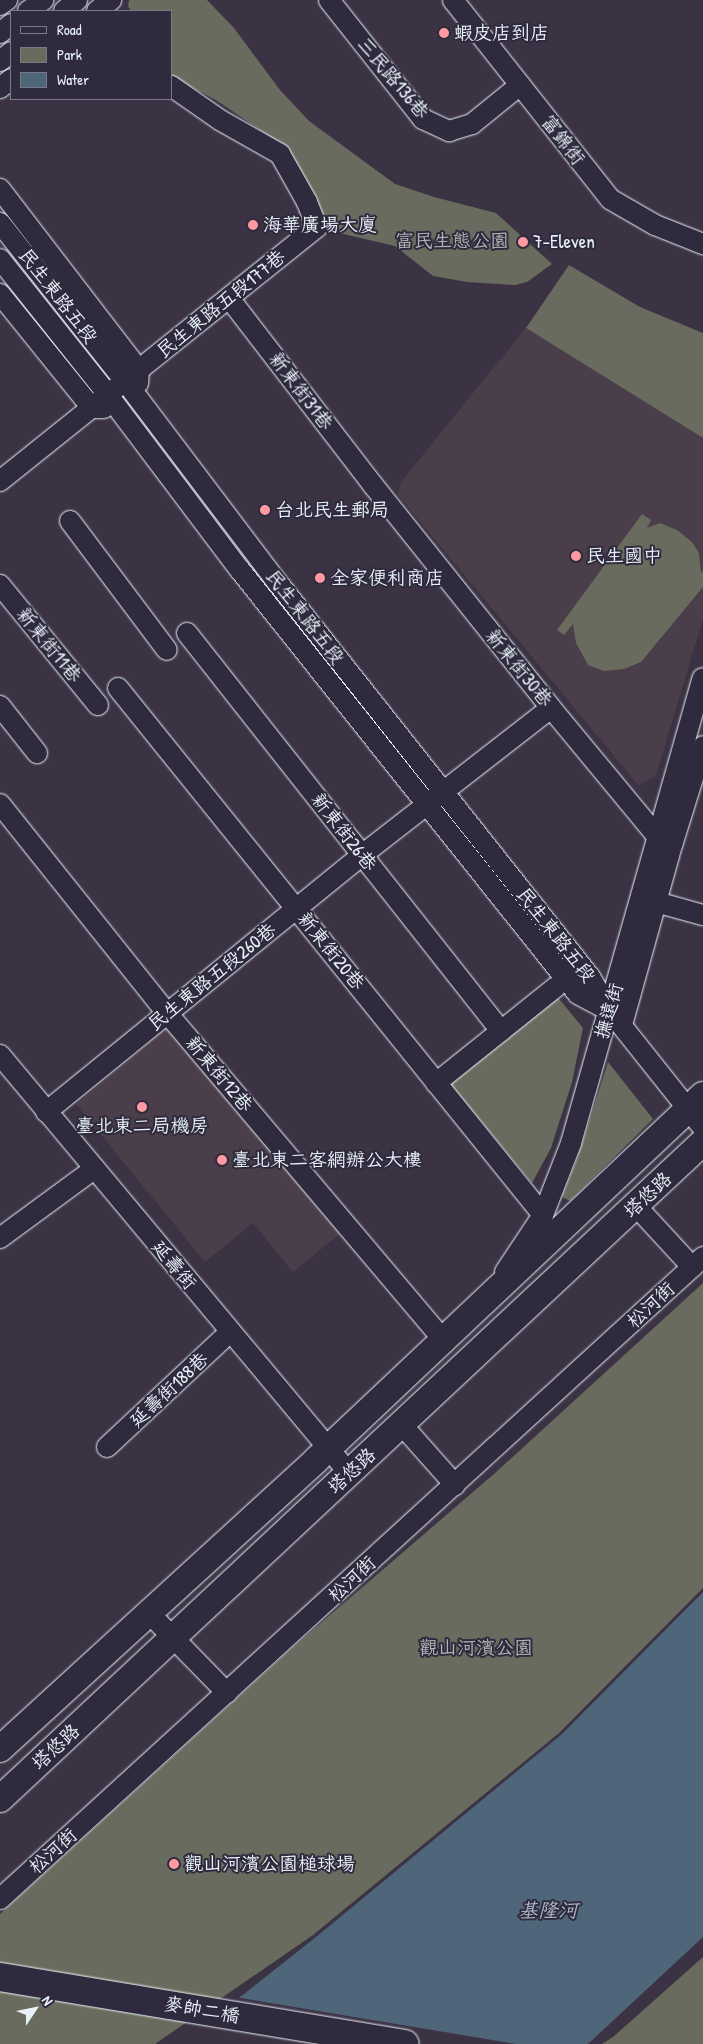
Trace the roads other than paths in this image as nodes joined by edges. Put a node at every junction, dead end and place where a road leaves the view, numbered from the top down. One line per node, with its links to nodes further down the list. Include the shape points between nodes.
1 (7, 0): 7 (street)
2 (43, 0): 8 (street)
3 (77, 0): 9 (street)
4 (111, 0): 10 (street)
5 (328, 0): 16 (street, 三民路136巷, via 423,119 449,131 472,124)
6 (453, 0): 16 (street, 富錦街)
7 (0, 5)
8 (29, 10)
9 (65, 10)
10 (99, 10)
11 (10, 25): 12 (street)
12 (0, 33)
13 (10, 53): 14 (street)
14 (0, 61)
15 (10, 80): 18 (street)
16 (520, 85): 21 (street, 富錦街, via 610,199 655,224)
17 (172, 87): 24 (street, 民生東路五段177巷, via 220,120 280,154 317,227)
18 (0, 88)
19 (0, 189): 25 (street)
20 (0, 223): 25 (street, 民生東路五段)
21 (703, 244)
22 (0, 259): 26 (street, 民生東路五段)
23 (0, 294): 27 (street)
24 (229, 298): 25 (street, 民生東路五段177巷); 29 (street, 新東街31巷)
25 (132, 375): 26 (street, 民生東路五段177巷); 41 (street, 民生東路五段, via 137,397 273,577)
26 (113, 402): 27 (street, 民生東路五段177巷); 44 (street, 民生東路五段, via 240,570)
27 (92, 408): 28 (street, 民生東路五段177巷)
28 (0, 481)
29 (373, 485): 38 (street, 新東街30巷)
30 (70, 521): 33 (street)
31 (0, 585): 36 (street, 新東街11巷)
32 (187, 633): 47 (street, 新東街26巷)
33 (166, 650)
34 (703, 678): 45 (street, 撫遠街)
35 (118, 688): 49 (street, 新東街20巷)
36 (98, 705)
37 (0, 706): 40 (street)
38 (551, 708): 41 (street, 民生東路五段260巷); 46 (street, 新東街30巷)
39 (703, 746): 42 (street, 撫遠街)
40 (37, 753)
41 (443, 792): 44 (street, 民生東路五段260巷); 53 (street, 民生東路五段, via 590,977)
42 (696, 798): 45 (street); 46 (street, 撫遠街)
43 (0, 804): 52 (street, 新東街12巷)
44 (426, 805): 47 (street, 民生東路五段260巷); 53 (street, 民生東路五段, via 578,994)
45 (665, 806): 46 (street, 撫遠街)
46 (665, 839): 48 (street, 撫遠街); 53 (street, 撫遠街)
47 (362, 855): 49 (street, 民生東路五段260巷); 54 (street, 新東街26巷)
48 (656, 902): 50 (street); 53 (street, 撫遠街, via 632,996)
49 (296, 908): 52 (street, 民生東路五段260巷); 56 (street, 新東街20巷)
50 (703, 916)
51 (556, 987): 54 (street)
52 (167, 1013): 58 (street, 民生東路五段260巷); 67 (street, 新東街12巷)
53 (616, 1018): 57 (street, 民生東路五段); 62 (street, 撫遠街)
54 (501, 1031): 56 (street)
55 (3, 1066): 58 (street, 延壽街)
56 (436, 1082): 62 (street, 新東街20巷)
57 (698, 1111): 65 (main road, 塔悠路)
58 (46, 1112): 60 (street, 延壽街)
59 (703, 1142): 61 (main road, 塔悠路)
60 (94, 1169): 63 (street); 66 (street, 延壽街)
61 (636, 1206): 64 (street); 68 (main road, 塔悠路)
62 (543, 1215): 65 (street, 撫遠街, via 508,1268)
63 (0, 1238)
64 (698, 1262): 72 (street, 松河街)
65 (465, 1319): 67 (main road, 塔悠路)
66 (230, 1332): 69 (street, 延壽街188巷); 70 (street, 延壽街)
67 (443, 1340): 70 (main road, 塔悠路)
68 (402, 1425): 71 (main road, 塔悠路); 72 (street)
69 (107, 1447)
70 (327, 1449): 71 (street, 延壽街); 73 (main road, 塔悠路)
71 (349, 1474): 74 (main road, 塔悠路)
72 (455, 1485): 75 (street, 松河街)
73 (148, 1612): 74 (street); 76 (main road, 塔悠路)
74 (173, 1638): 75 (street); 77 (main road, 塔悠路)
75 (227, 1693): 78 (street, 松河街)
76 (0, 1749)
77 (0, 1799)
78 (0, 1899)
79 (0, 1968): 80 (highway, 麥帥二橋)
80 (13, 1979): 83 (highway, 麥帥二橋)
81 (0, 1995): 82 (highway, 麥帥二橋)
82 (294, 2044)
83 (404, 2044)

